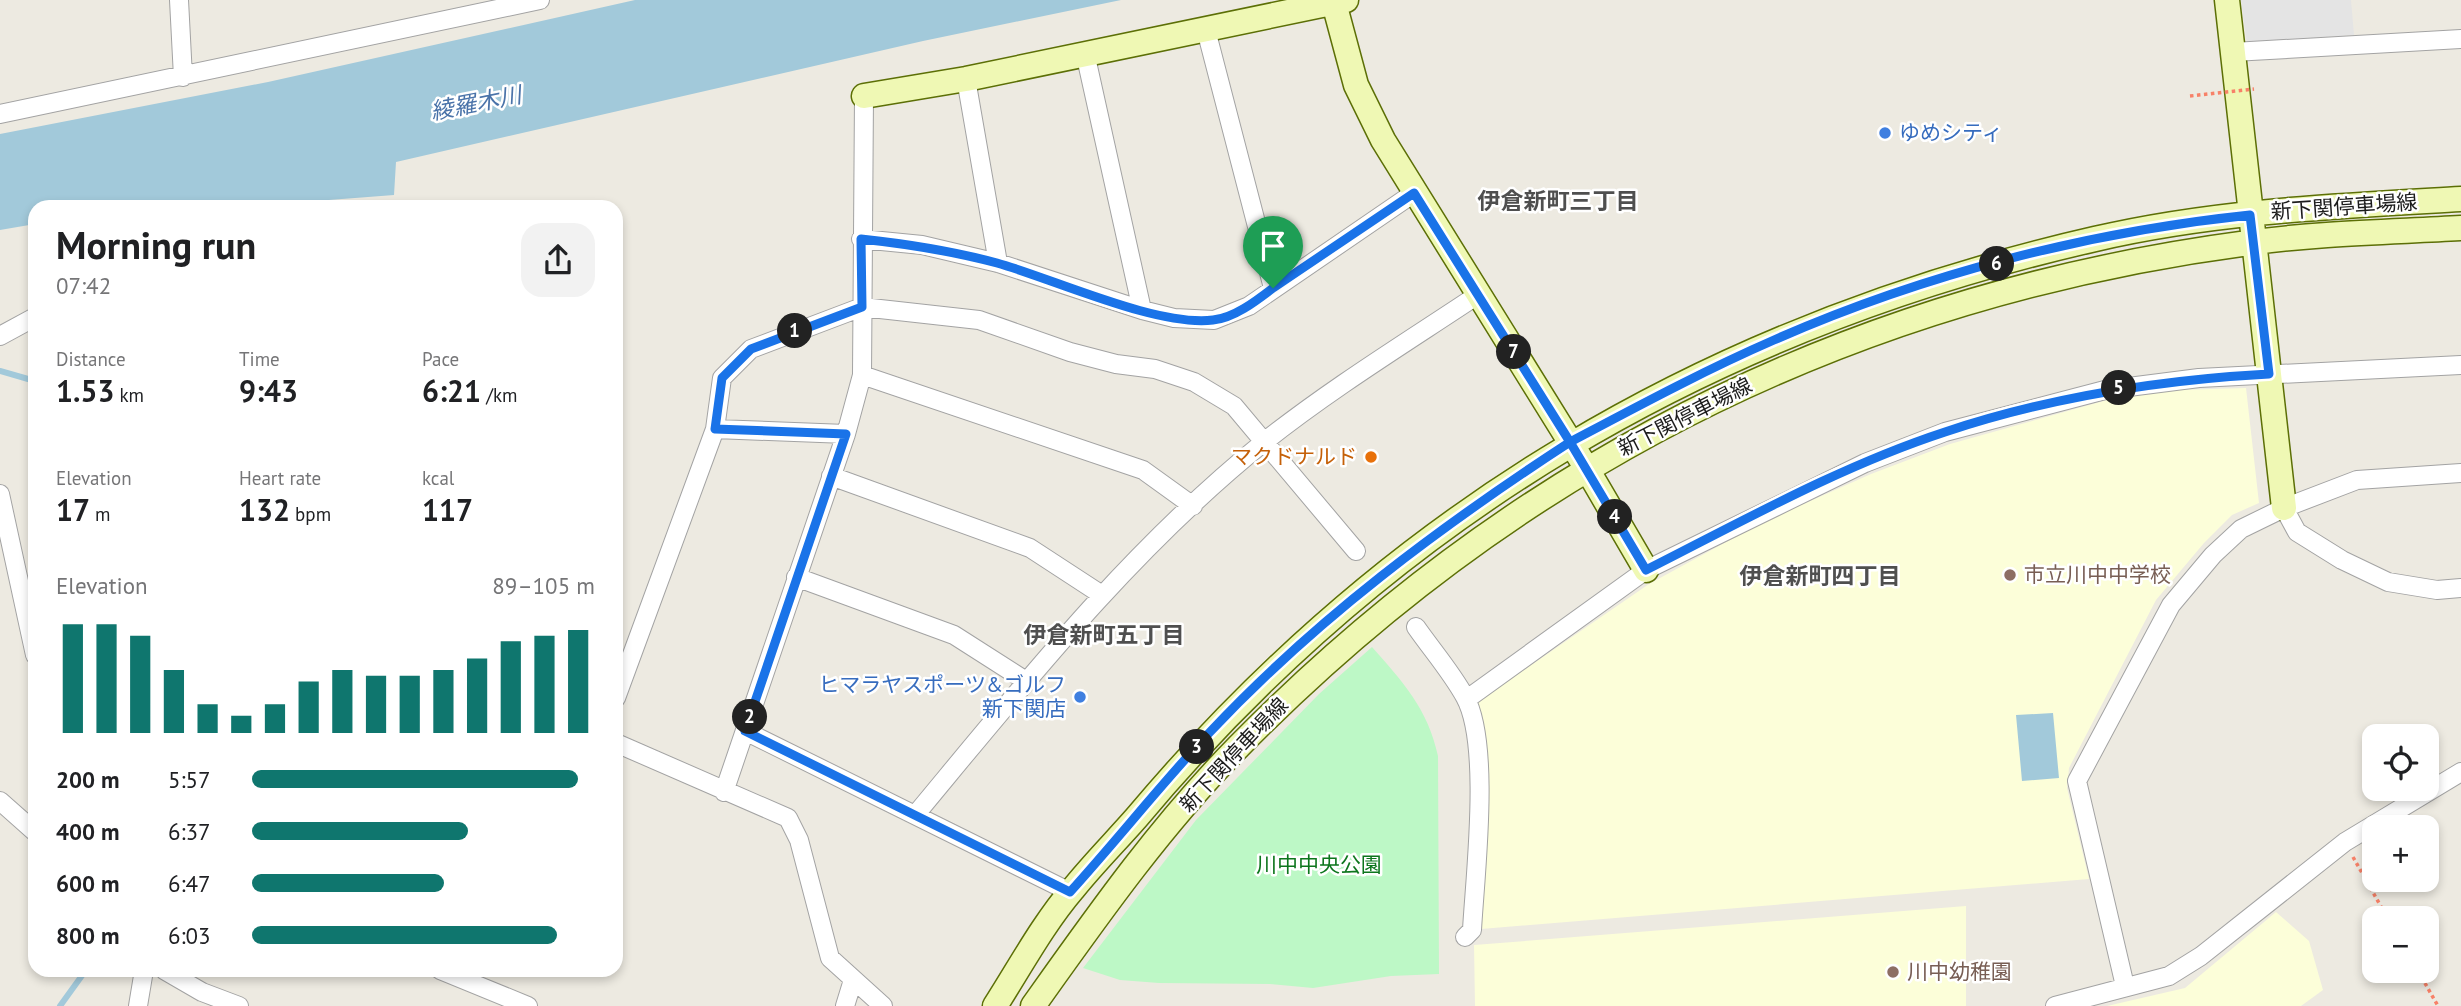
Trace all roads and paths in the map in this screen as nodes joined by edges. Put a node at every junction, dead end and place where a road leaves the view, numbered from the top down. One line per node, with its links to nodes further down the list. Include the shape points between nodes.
1 (179, 0): 11 (street)
2 (540, 0): 5 (street)
3 (2227, 0): 9 (main road)
4 (1340, 1): 6 (main road); 17 (main road, via 1356,85)
5 (468, 7): 11 (street)
6 (1276, 7): 7 (main road)
7 (1206, 30): 10 (main road); 24 (street)
8 (2461, 39): 9 (street)
9 (2233, 52): 19 (main road)
10 (1085, 53): 12 (main road); 27 (street)
11 (183, 76): 16 (street)
12 (966, 79): 14 (main road); 23 (street)
13 (2254, 89): 15 (path, bridge)
14 (864, 96): 21 (street)
15 (2190, 96)
16 (0, 114)
17 (1414, 193): 24 (street); 25 (main road)
18 (2461, 199): 19 (main road, 新下関停車場線)
19 (2250, 215): 22 (main road); 36 (main road, 新下関停車場線, via 2098,238 1931,281 1777,339)
20 (2461, 228): 22 (main road, 新下関停車場線)
21 (861, 239): 23 (street, via 922,245); 26 (street)
22 (2254, 242): 31 (main road); 37 (main road, 新下関停車場線, via 2064,276 1888,326 1721,397)
23 (998, 263): 27 (street)
24 (1273, 288): 27 (street, via 1249,306 1214,320 1174,318)
25 (1479, 294): 35 (street); 36 (main road)
26 (862, 307): 32 (street); 33 (street, via 751,349 722,378); 35 (street, via 979,320 1070,352 1181,377 1234,406)
27 (1142, 310)
28 (28, 321): 29 (street)
29 (0, 336)
30 (2461, 365): 31 (street)
31 (2269, 374): 42 (main road); 44 (street, via 2105,390 1945,432 1865,463)
32 (862, 375): 34 (street); 41 (street, via 1143,470)
33 (715, 429): 34 (street); 50 (street)
34 (846, 434): 39 (street)
35 (1264, 442): 41 (street); 43 (street)
36 (1570, 442): 37 (main road); 61 (main road, 新下関停車場線, via 1466,510 1342,608 1211,731)
37 (1587, 469): 44 (main road); 76 (main road, 新下関停車場線, via 1472,543 1380,616 1236,748 1137,862)
38 (2461, 473): 42 (street, via 2357,480)
39 (831, 476): 45 (street); 47 (street, via 1030,548)
40 (0, 494): 48 (street)
41 (1193, 506): 47 (street)
42 (2284, 508): 46 (street, via 2297,532 2388,582 2437,590); 69 (street, via 2241,529 2171,605 2077,781)
43 (1356, 551)
44 (1646, 570): 52 (street)
45 (796, 576): 51 (street, via 954,635); 53 (street)
46 (2461, 588)
47 (1102, 594): 51 (street)
48 (28, 623)
49 (1416, 627): 52 (street)
50 (623, 679)
51 (1026, 681): 58 (street)
52 (1467, 699): 63 (street, via 1477,744 1479,808 1472,930)
53 (745, 731): 56 (street); 58 (street)
54 (623, 746): 56 (street)
55 (2461, 772): 60 (street)
56 (724, 792): 67 (street, via 789,818 830,958)
57 (0, 801): 59 (street)
58 (916, 814): 61 (street)
59 (28, 826)
60 (2344, 842): 62 (path); 69 (street, via 2201,956 2169,976)
61 (1070, 892): 75 (main road, 新下関停車場線)
62 (2381, 906)
63 (1465, 937)
64 (143, 977): 70 (street)
65 (176, 977): 71 (street)
66 (457, 977): 72 (street)
67 (853, 980): 73 (street); 74 (street)
68 (2425, 983): 78 (path)
69 (2125, 986): 77 (street)
70 (138, 1006)
71 (239, 1006)
72 (528, 1006)
73 (845, 1006)
74 (883, 1006)
75 (995, 1006)
76 (1033, 1006)
77 (2056, 1006)
78 (2438, 1006)

